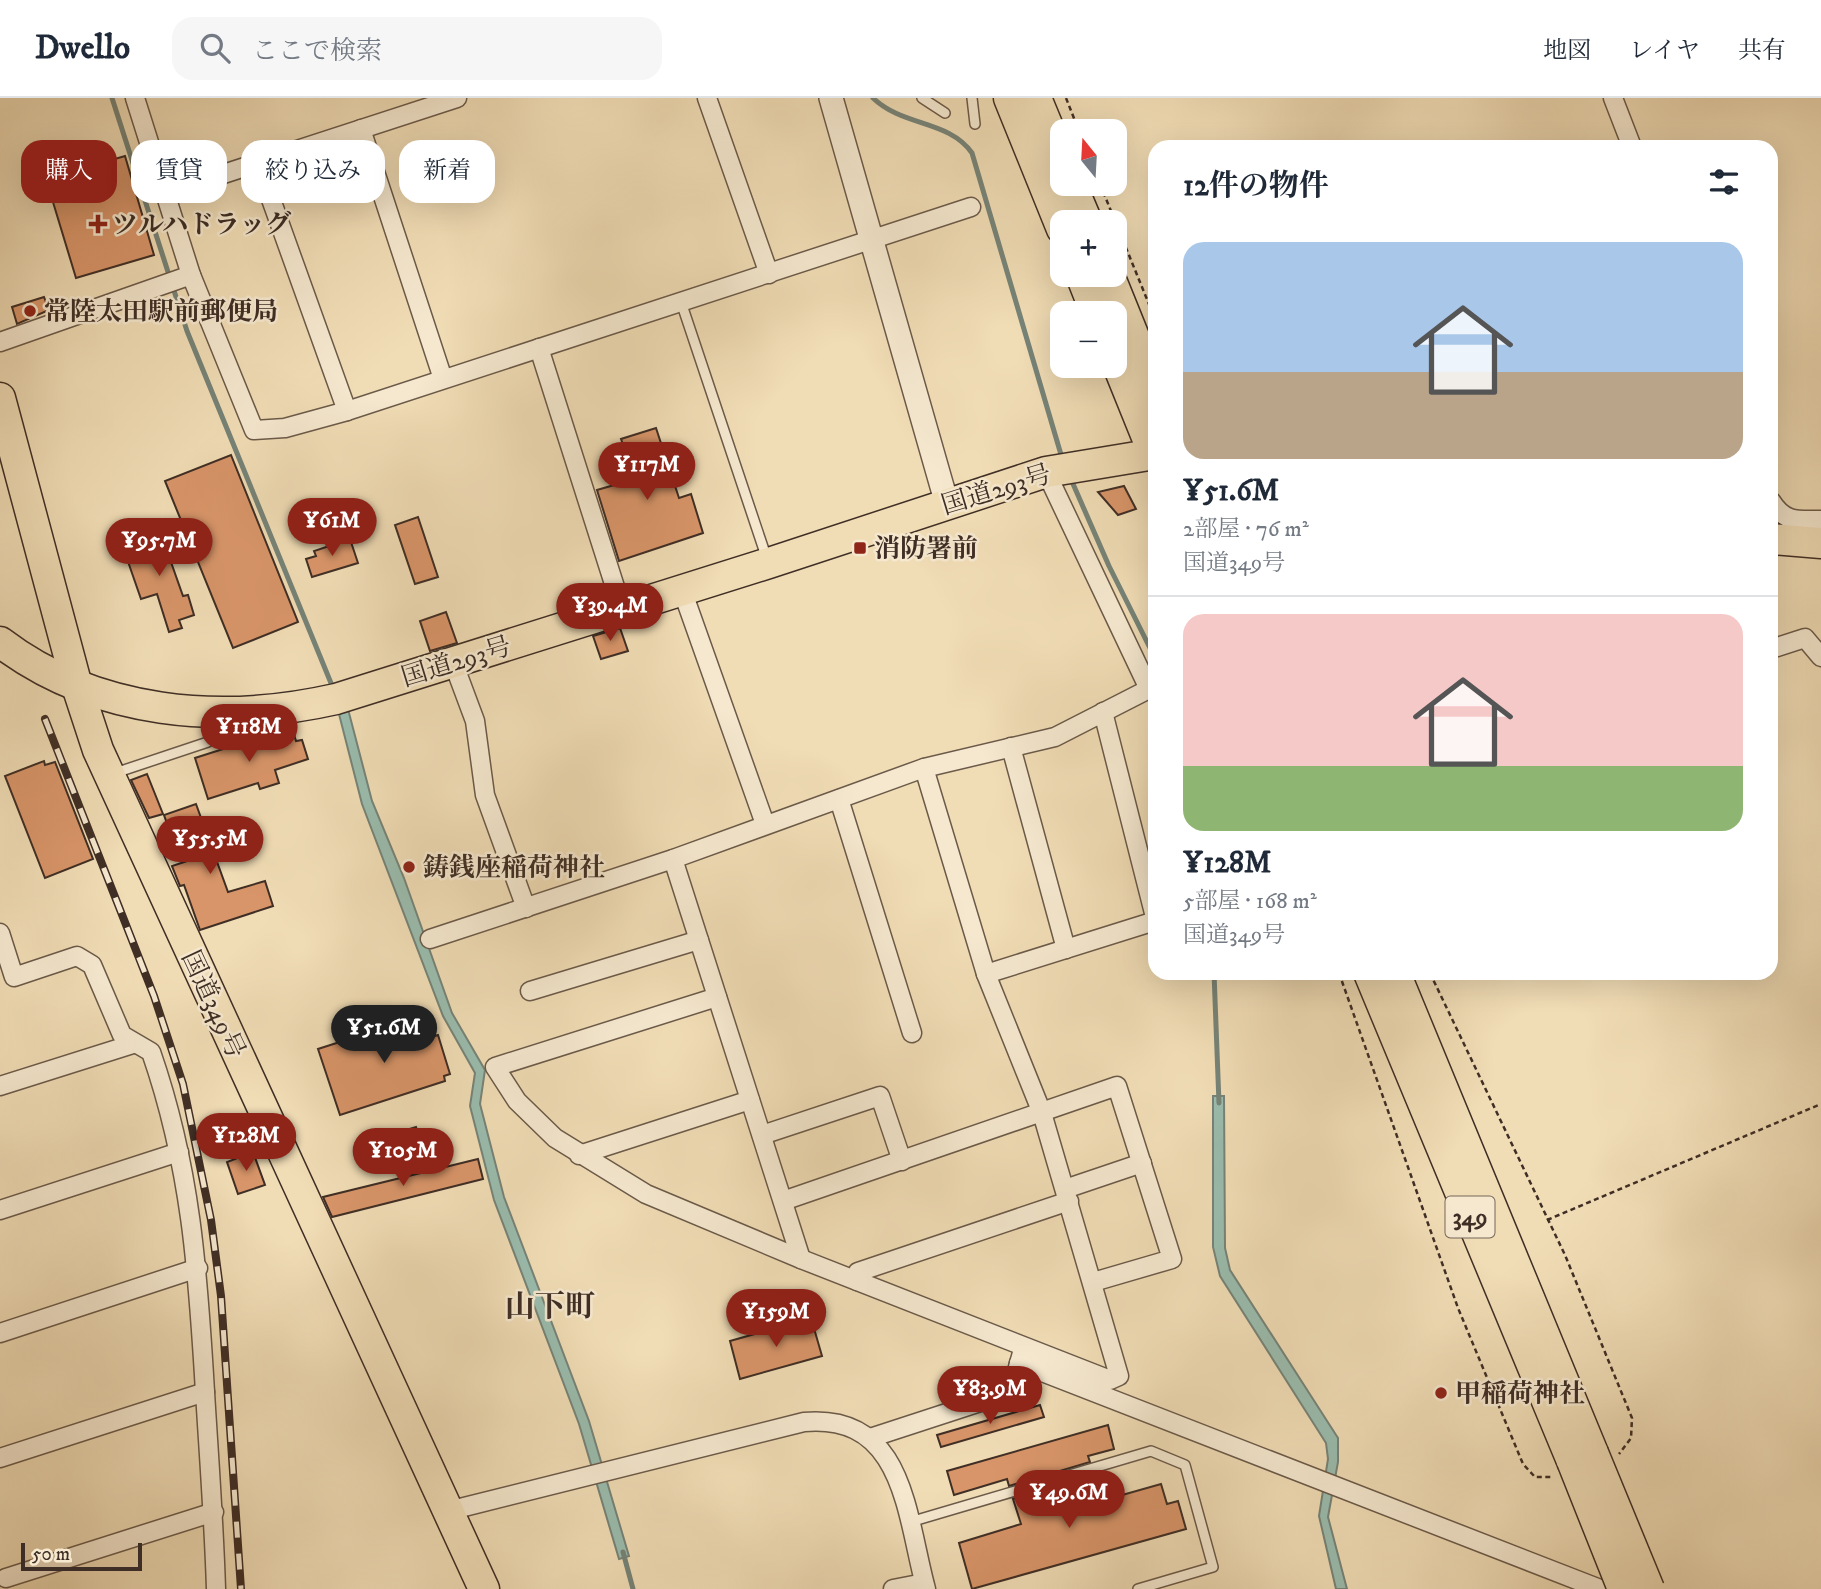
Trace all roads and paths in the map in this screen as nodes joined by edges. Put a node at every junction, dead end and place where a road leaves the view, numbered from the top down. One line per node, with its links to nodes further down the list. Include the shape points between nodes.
1 (135, 98): 17 (street)
2 (457, 98): 11 (street)
3 (707, 98): 26 (street)
4 (831, 98): 25 (street)
5 (922, 98): 12 (lane)
6 (972, 98): 14 (lane)
7 (1009, 98): 24 (highway)
8 (1037, 98): 16 (highway)
9 (1066, 98): 13 (path)
10 (1613, 98): 19 (street)
11 (423, 104): 15 (street)
12 (945, 113)
13 (1074, 119)
14 (975, 124)
15 (361, 129): 18 (street); 35 (street)
16 (1050, 131)
17 (148, 140)
18 (328, 140)
19 (1629, 140)
20 (1105, 196): 30 (path)
21 (168, 203): 27 (street)
22 (272, 203): 37 (street)
23 (971, 207): 25 (street)
24 (1054, 210)
25 (871, 240): 26 (street); 41 (street)
26 (769, 274): 29 (street)
27 (191, 275): 31 (street); 37 (street, via 254,430 285,428)
28 (1114, 287): 33 (highway)
29 (681, 302): 32 (street); 46 (lane)
30 (1148, 302)
31 (0, 342)
32 (539, 348): 35 (street); 48 (street)
33 (1148, 371)
34 (1123, 378): 38 (highway)
35 (443, 379): 37 (street)
36 (0, 398): 53 (highway, 国道349号)
37 (347, 411)
38 (1148, 438)
39 (1148, 456): 40 (highway, 国道293号)
40 (1046, 472): 41 (highway, 国道293号); 54 (street)
41 (947, 504): 46 (highway, 国道293号)
42 (1778, 512): 43 (street, via 1786,517)
43 (1821, 520)
44 (1778, 540): 45 (highway)
45 (1821, 543)
46 (769, 563): 47 (highway, 国道293号)
47 (682, 590): 48 (highway, 国道293号); 62 (street)
48 (622, 610): 52 (highway, 国道293号)
49 (0, 642): 53 (highway, 国道293号)
50 (1778, 647): 51 (street, via 1804,638)
51 (1821, 657)
52 (453, 662): 57 (highway, 国道293号, via 295,708); 65 (street, via 475,721 485,795)
53 (77, 686): 57 (highway, 国道293号, via 137,704); 60 (highway, 国道349号)
54 (1148, 687)
55 (1148, 690): 56 (street)
56 (1103, 712): 58 (street, via 1055,737); 64 (street)
57 (214, 713): 60 (lane, via 208,742)
58 (1011, 747): 59 (street); 70 (street)
59 (924, 768): 61 (street); 71 (street)
60 (108, 775): 102 (highway, 国道349号)
61 (839, 799): 62 (street); 77 (street)
62 (765, 824): 63 (street)
63 (673, 859): 65 (street); 69 (street)
64 (1148, 891)
65 (526, 908): 68 (street)
66 (1148, 921): 70 (street)
67 (0, 933): 72 (street)
68 (430, 939)
69 (699, 940): 75 (street); 76 (street)
70 (1066, 949): 71 (street)
71 (986, 974): 82 (street)
72 (7, 979): 78 (street, via 77,956 92,965 122,1035)
73 (1372, 980): 100 (highway, 349)
74 (1398, 980): 100 (highway, 349)
75 (530, 991)
76 (717, 997): 80 (street); 85 (street, via 495,1067 517,1101)
77 (912, 1033)
78 (132, 1044): 79 (street); 84 (street, via 151,1052)
79 (0, 1086)
80 (750, 1100): 83 (street); 85 (street)
81 (1821, 1104): 91 (path)
82 (1042, 1113): 86 (street); 87 (street, via 1117,1086); 88 (street)
83 (762, 1135): 86 (street, via 880,1096); 89 (street)
84 (179, 1152): 90 (street); 93 (street)
85 (579, 1155): 92 (street, via 646,1194)
86 (902, 1161): 89 (street)
87 (1142, 1163): 88 (street); 95 (street, via 1172,1259)
88 (1067, 1195): 94 (street, via 858,1272); 95 (street)
89 (783, 1201): 92 (street)
90 (0, 1210)
91 (1547, 1220)
92 (801, 1259): 94 (street)
93 (198, 1268): 96 (street); 98 (street)
94 (857, 1281): 97 (street)
95 (1094, 1282): 97 (street, via 1119,1376 1110,1380)
96 (0, 1332)
97 (1021, 1356): 99 (street, via 1011,1392); 111 (street)
98 (205, 1392): 101 (street); 103 (street)
99 (870, 1438): 102 (street, via 839,1421 804,1422); 104 (street, via 887,1457)
100 (1582, 1457): 112 (highway, 349, bridge); 113 (highway, 349, bridge)
101 (0, 1458)
102 (448, 1511): 108 (highway, 国道349号)
103 (214, 1512): 105 (street); 107 (street)
104 (910, 1522): 106 (street); 110 (lane, via 1151,1451 1185,1465 1213,1567)
105 (7, 1579)
106 (925, 1586): 109 (street)
107 (216, 1589)
108 (484, 1589)
109 (892, 1589)
110 (1138, 1589)
111 (1601, 1589)
112 (1623, 1589)
113 (1649, 1589)

